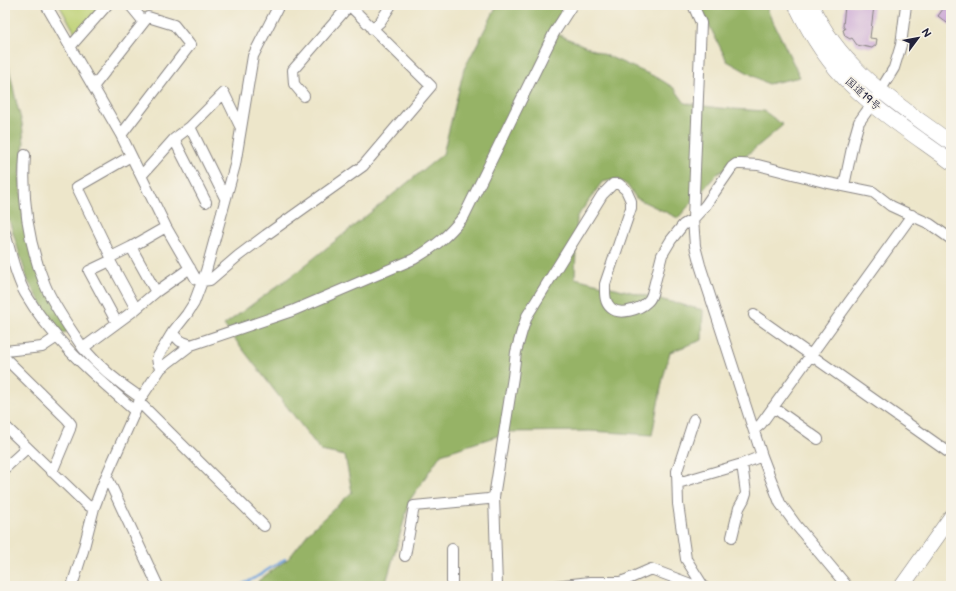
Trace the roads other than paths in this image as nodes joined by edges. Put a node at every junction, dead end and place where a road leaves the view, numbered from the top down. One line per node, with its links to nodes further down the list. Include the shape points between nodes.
1 (46, 5): 13 (street)
2 (107, 5): 13 (street)
3 (130, 5): 11 (street)
4 (278, 5): 17 (street, via 253,56)
5 (391, 5): 12 (street)
6 (572, 5): 44 (street, via 554,32 464,216 449,234 432,249 414,259 292,311)
7 (693, 5): 30 (street, via 701,23)
8 (796, 5): 16 (highway, 国道19号, via 815,42 850,84)
9 (811, 5): 16 (highway, 国道19号, via 817,19 836,47)
10 (906, 5): 16 (street, via 901,45 894,68)
11 (144, 22): 14 (street); 19 (street, via 148,17 174,25 190,45)
12 (372, 29): 15 (street, via 351,7 347,8 293,70 294,84); 37 (street, via 431,86 363,166 266,235 210,280)
13 (70, 47): 14 (street)
14 (93, 87): 19 (street)
15 (304, 96)
16 (876, 98): 21 (highway, 国道19号); 24 (highway, 国道19号); 26 (street, via 859,122)
17 (240, 126): 18 (street, via 224,93); 27 (street, via 235,166)
18 (190, 127): 20 (street); 27 (street)
19 (121, 136): 23 (street)
20 (174, 139): 25 (street); 28 (street)
21 (951, 143)
22 (25, 155): 45 (street, via 24,200 34,251 45,285)
23 (131, 156): 25 (street); 35 (street, via 77,187)
24 (951, 162)
25 (141, 176): 31 (street)
26 (844, 186): 29 (street, via 873,192 891,206); 30 (street, via 758,165 736,164)
27 (226, 198): 37 (street)
28 (206, 202)
29 (912, 215): 33 (street); 47 (street)
30 (693, 219): 54 (street, via 695,246 700,265); 64 (street, via 683,225 662,255 648,302 635,309 614,310 605,299 605,284 627,222 631,201 626,190 619,184 613,184 602,195 527,316 516,352)
31 (166, 227): 34 (street); 36 (street)
32 (5, 233): 43 (street, via 15,269 25,292)
33 (951, 239)
34 (131, 247): 35 (street); 38 (street)
35 (110, 259): 39 (street); 41 (street, via 88,271)
36 (190, 268): 37 (street, via 196,279); 38 (street)
37 (202, 281): 42 (street, via 194,303)
38 (156, 292): 39 (street)
39 (136, 309): 41 (street)
40 (754, 315): 47 (street)
41 (117, 323): 45 (street)
42 (172, 333): 44 (street, via 180,341); 49 (street, via 157,358)
43 (58, 337): 46 (street, via 42,347); 50 (street, via 86,368)
44 (191, 345): 49 (street)
45 (83, 348): 50 (street)
46 (5, 351)
47 (811, 356): 51 (street); 57 (street)
48 (5, 358): 61 (street, via 71,424)
49 (161, 368): 50 (street)
50 (138, 403): 62 (street); 67 (street)
51 (773, 408): 54 (street); 55 (street)
52 (694, 419): 63 (street, via 677,471)
53 (5, 426): 56 (street)
54 (754, 430): 58 (street)
55 (818, 439)
56 (27, 448): 60 (street); 61 (street)
57 (951, 454)
58 (762, 456): 59 (street); 79 (street, via 785,512)
59 (742, 464): 63 (street); 68 (street, via 746,493 739,508)
60 (5, 468)
61 (52, 472): 65 (street, via 87,505)
62 (105, 479): 65 (street); 73 (street, via 109,482)
63 (678, 483): 78 (street, via 678,504 686,559)
64 (494, 497): 70 (street, via 414,506); 75 (street)
65 (94, 508): 72 (street)
66 (951, 518): 80 (highway)
67 (264, 526)
68 (732, 537)
69 (452, 548): 74 (street)
70 (405, 556)
71 (586, 585): 76 (street); 77 (street, via 620,582 650,569)
72 (72, 586)
73 (158, 586)
74 (452, 586)
75 (497, 586)
76 (555, 586)
77 (696, 586)
78 (703, 586)
79 (847, 586)
80 (902, 586)

